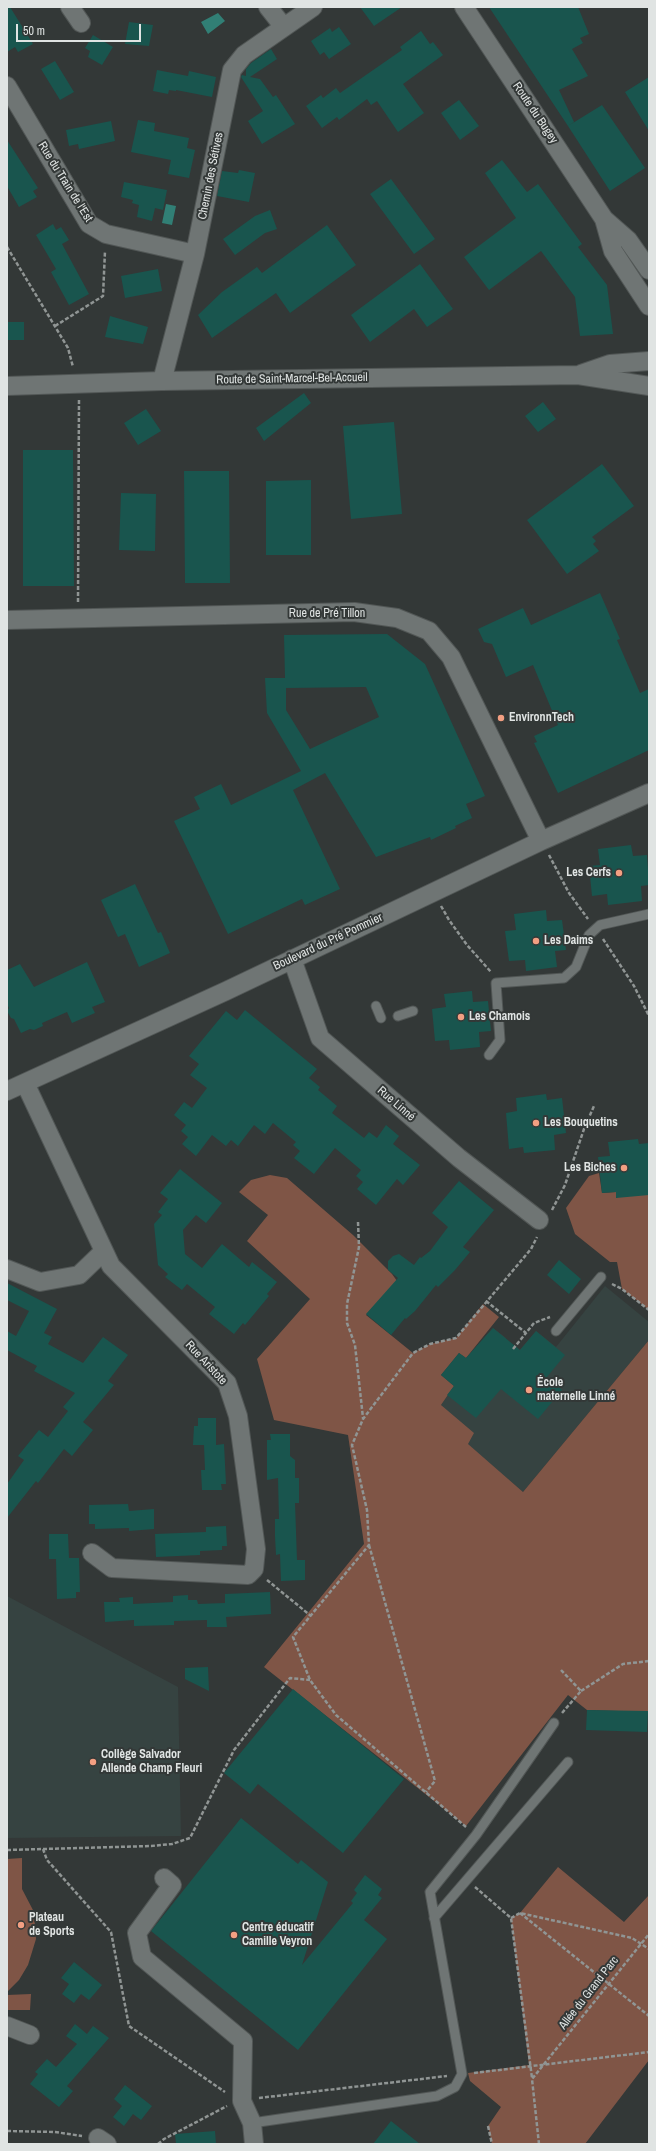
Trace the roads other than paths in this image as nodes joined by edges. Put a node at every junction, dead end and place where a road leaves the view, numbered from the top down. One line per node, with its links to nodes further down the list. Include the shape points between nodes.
1 (70, 7): 5 (street)
2 (268, 7): 6 (street)
3 (313, 7): 6 (street, Chemin des Sétives)
4 (464, 7): 8 (street, Route du Bugey)
5 (81, 23)
6 (283, 26): 9 (street, Chemin des Sétives, via 244,55 232,70)
7 (7, 86): 9 (street, Rue du Train de l'Est, via 89,224 106,234)
8 (604, 219): 10 (street, Route du Bugey, via 628,240); 11 (street, Route du Bugey, via 613,251)
9 (195, 254): 14 (street, Chemin des Sétives)
10 (649, 270)
11 (649, 306)
12 (649, 361): 13 (street, Route de Saint-Marcel-Bel-Accueil, via 610,364)
13 (578, 375): 14 (street, Route de Saint-Marcel-Bel-Accueil); 16 (street, Route de Saint-Marcel-Bel-Accueil)
14 (162, 381): 15 (street, Route de Saint-Marcel-Bel-Accueil)
15 (7, 386)
16 (649, 386)
17 (7, 620): 19 (street, Rue de Pré Tillon, via 354,612 397,618 429,631 451,657)
18 (649, 793): 19 (street, Boulevard du Pré Pommier)
19 (541, 841): 21 (street, Boulevard du Pré Pommier)
20 (649, 914): 26 (lane, via 600,925 589,935 576,967 564,978 496,983 500,1040)
21 (292, 960): 27 (street, Boulevard du Pré Pommier); 29 (street, Rue Linné, via 320,1038 459,1158)
22 (376, 1006): 25 (lane)
23 (413, 1011): 24 (lane)
24 (398, 1016)
25 (381, 1018)
26 (489, 1055)
27 (25, 1083): 28 (street, Boulevard du Pré Pommier); 30 (street, Rue Aristote)
28 (7, 1091)
29 (543, 1221)
30 (103, 1252): 31 (street, via 79,1275 40,1282); 34 (street, Rue Aristote, via 111,1266 227,1382 238,1416 256,1549 254,1569 248,1576 112,1568)
31 (7, 1269)
32 (605, 1279): 33 (lane)
33 (556, 1331)
34 (92, 1553)
35 (554, 1723): 38 (lane, via 476,1835 430,1892)
36 (568, 1762): 38 (lane)
37 (164, 1878): 41 (street, via 172,1885 136,1933 142,1957 243,2041 249,2070 242,2101)
38 (434, 1918): 41 (lane, via 462,2074 455,2088 437,2096)
39 (7, 2026): 40 (street)
40 (30, 2035)
41 (252, 2123): 42 (street)
42 (254, 2144)

